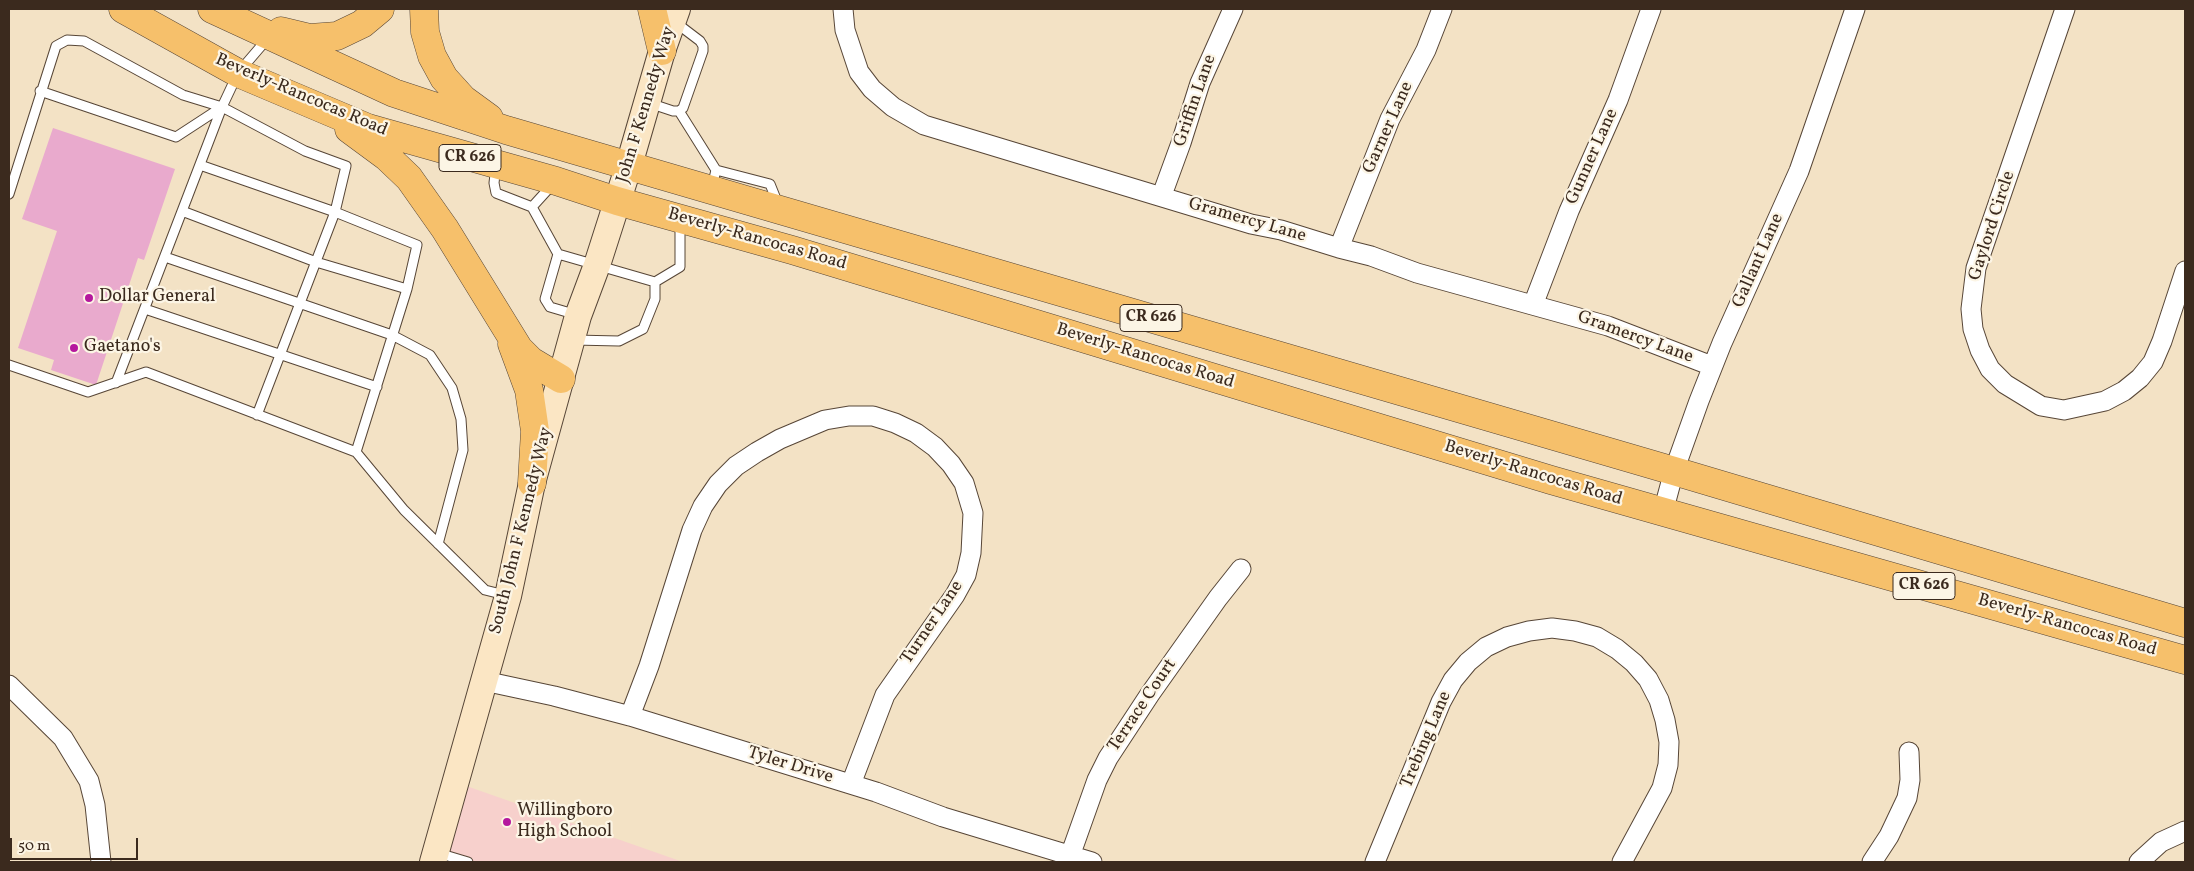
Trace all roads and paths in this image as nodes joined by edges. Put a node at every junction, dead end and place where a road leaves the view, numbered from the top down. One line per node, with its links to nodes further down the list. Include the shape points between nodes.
1 (123, 9): 14 (main road, Beverly-Rancocas Road / CR 626)
2 (380, 9): 11 (main road, via 362,24 337,36 310,38)
3 (424, 9): 20 (main road, via 425,32 432,56 444,78 463,99)
4 (843, 9): 27 (street, Gramercy Lane, via 845,30 859,72 892,107 924,125)
5 (1233, 9): 27 (street, Griffin Lane, via 1200,83)
6 (1442, 9): 33 (street, Garner Lane, via 1426,50 1390,119)
7 (1651, 9): 42 (street, Gunner Lane, via 1618,100)
8 (1855, 9): 49 (street, Gallant Lane, via 1799,171)
9 (2065, 9): 38 (street, Gaylord Circle, via 1976,268 1971,309 1980,350 1990,369 2005,384 2041,406 2064,410 2105,401 2124,391 2153,362)
10 (667, 12): 13 (main road); 19 (lane, via 703,46 683,108)
11 (220, 13): 12 (main road, Beverly-Rancocas Road / CR 626)
12 (269, 37): 14 (lane); 20 (main road, Beverly-Rancocas Road / CR 626, via 394,93)
13 (662, 51): 16 (street, John F Kennedy Way)
14 (238, 73): 17 (lane); 18 (main road, Beverly-Rancocas Road / CR 626)
15 (40, 91): 17 (lane, via 176,137); 17 (lane, via 56,46 67,40 84,41 183,95); 26 (lane)
16 (646, 102): 19 (lane); 23 (street, John F Kennedy Way)
17 (222, 107): 21 (lane); 31 (lane, via 305,151 346,166)
18 (324, 110): 22 (main road, Beverly-Rancocas Road / CR 626, via 368,128); 45 (main road, via 410,178)
19 (679, 111): 24 (lane)
20 (506, 130): 23 (main road, Beverly-Rancocas Road / CR 626)
21 (200, 165): 30 (lane); 31 (lane)
22 (496, 165): 25 (main road, Beverly-Rancocas Road / CR 626); 29 (lane, via 496,193)
23 (629, 165): 24 (main road, Beverly-Rancocas Road / CR 626); 28 (street, John F Kennedy Way)
24 (714, 180): 55 (main road, Beverly-Rancocas Road / CR 626, via 780,210)
25 (556, 181): 28 (main road, Beverly-Rancocas Road / CR 626); 29 (lane)
26 (9, 194)
27 (1162, 195): 33 (street, Gramercy Lane)
28 (617, 201): 32 (main road, Beverly-Rancocas Road / CR 626); 37 (street, South John F Kennedy Way)
29 (532, 207): 34 (lane)
30 (182, 211): 35 (lane); 36 (lane)
31 (335, 212): 36 (lane); 40 (lane, via 417,245)
32 (680, 217): 39 (lane, via 680,267); 57 (main road, Beverly-Rancocas Road / CR 626)
33 (1339, 248): 42 (street, Gramercy Lane)
34 (558, 254): 37 (lane); 44 (lane, via 545,299)
35 (165, 257): 41 (lane); 43 (lane)
36 (316, 262): 40 (lane); 41 (lane)
37 (597, 266): 39 (lane); 44 (street, South John F Kennedy Way)
38 (2185, 271)
39 (655, 282): 44 (lane, via 655,299 643,329 619,341)
40 (407, 289): 46 (lane)
41 (300, 304): 46 (lane); 47 (lane)
42 (1533, 305): 49 (street, Gramercy Lane, via 1632,334)
43 (145, 309): 47 (lane); 51 (lane)
44 (575, 328): 50 (street, South John F Kennedy Way)
45 (507, 331): 50 (main road, via 531,361); 56 (main road, via 529,390 535,431)
46 (392, 335): 52 (lane); 58 (lane, via 430,354 452,388 461,419 463,450)
47 (280, 355): 52 (lane); 53 (lane)
48 (9, 365): 51 (lane, via 88,392)
49 (1712, 366): 55 (street, Gallant Lane)
50 (561, 379): 56 (street, South John F Kennedy Way)
51 (116, 383): 53 (lane, via 146,372)
52 (376, 388): 54 (lane)
53 (257, 415): 54 (lane)
54 (356, 452): 58 (lane, via 404,510)
55 (1674, 471): 57 (street, Gallant Lane); 61 (main road, Beverly-Rancocas Road / CR 626)
56 (532, 482): 60 (street, South John F Kennedy Way)
57 (1662, 512): 62 (main road, Beverly-Rancocas Road / CR 626)
58 (438, 544): 60 (lane, via 484,590)
59 (1242, 569): 69 (street, Terrace Court, via 1192,634 1108,758)
60 (508, 596): 63 (street, South John F Kennedy Way)
61 (2185, 623)
62 (2185, 660)
63 (484, 681): 65 (street, Tyler Drive); 70 (street, South John F Kennedy Way)
64 (9, 685): 71 (street, via 63,738 89,781 95,805)
65 (630, 716): 67 (street, Tyler Drive); 67 (street, Turner Lane, via 692,530 718,484 736,466 780,439 825,420 873,416 916,433 951,464 964,483 973,514 971,553 966,575 955,595 885,695)
66 (1909, 752): 76 (street, via 1907,798 1890,836)
67 (851, 784): 69 (street, Tyler Drive)
68 (2185, 831): 77 (street, via 2161,842)
69 (1070, 856): 73 (street, Tyler Drive)
70 (434, 857): 72 (lane)
71 (100, 862)
72 (468, 862)
73 (1092, 862)
74 (1375, 862): 75 (street, Trebing Lane, via 1453,680 1486,647 1506,637 1552,628 1597,637 1617,648 1648,679 1665,720 1669,742 1668,765 1662,788)
75 (1622, 862)
76 (1872, 862)
77 (2140, 862)

